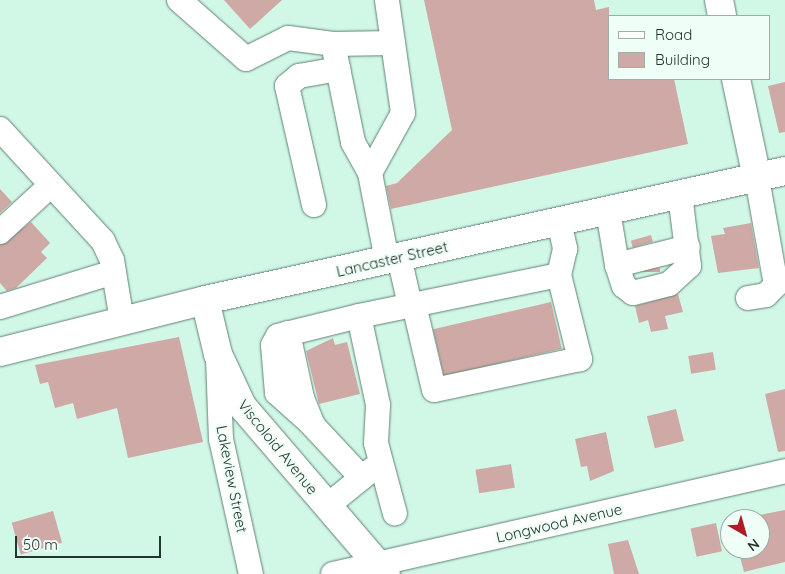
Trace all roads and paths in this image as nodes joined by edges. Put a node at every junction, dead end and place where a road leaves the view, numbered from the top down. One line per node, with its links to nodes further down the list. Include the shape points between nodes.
1 (179, 0): 6 (street, via 246,59 288,38)
2 (387, 0): 5 (street)
3 (719, 0): 4 (main road)
4 (722, 15)
5 (393, 43): 6 (street); 11 (street, via 403,112)
6 (332, 44): 7 (street)
7 (338, 69): 11 (street, via 353,142); 15 (street, via 298,76 287,86)
8 (736, 80): 12 (main road)
9 (0, 129): 13 (street)
10 (785, 172): 12 (main road, Lancaster Street)
11 (370, 173): 20 (street)
12 (757, 178): 14 (main road, Lancaster Street); 24 (street, via 776,286 766,295)
13 (51, 185): 18 (street); 22 (street, via 103,241)
14 (680, 195): 16 (main road, Lancaster Street); 19 (street)
15 (314, 205)
16 (608, 211): 17 (main road, Lancaster Street); 21 (street)
17 (559, 222): 20 (main road, Lancaster Street); 23 (street, via 565,249)
18 (0, 232)
19 (688, 247): 21 (street); 21 (street, via 689,266 669,284 633,293 624,286)
20 (393, 259): 25 (main road, Lancaster Street); 26 (street)
21 (617, 265)
22 (114, 272): 27 (street); 29 (street)
23 (559, 275): 26 (street); 26 (street, via 580,359 444,388 434,390)
24 (748, 298)
25 (204, 300): 29 (main road, Lancaster Street); 32 (main road, Viscoloid Avenue)
26 (412, 305): 28 (street)
27 (0, 307)
28 (359, 316): 30 (street); 34 (street, via 378,405 376,443)
29 (122, 321): 31 (main road, Lancaster Street)
30 (288, 333): 33 (street); 33 (street, via 273,345 277,393)
31 (0, 352)
32 (218, 354): 37 (main road, Viscoloid Avenue, via 242,406); 40 (street, Lakeview Street, via 221,439)
33 (314, 426): 36 (street)
34 (381, 463): 36 (street); 38 (street)
35 (785, 471): 39 (street, Longwood Avenue)
36 (362, 478): 37 (street)
37 (327, 506): 39 (main road, Viscoloid Avenue)
38 (395, 514)
39 (382, 570): 41 (street, Longwood Avenue)
40 (251, 574)
41 (333, 574)

